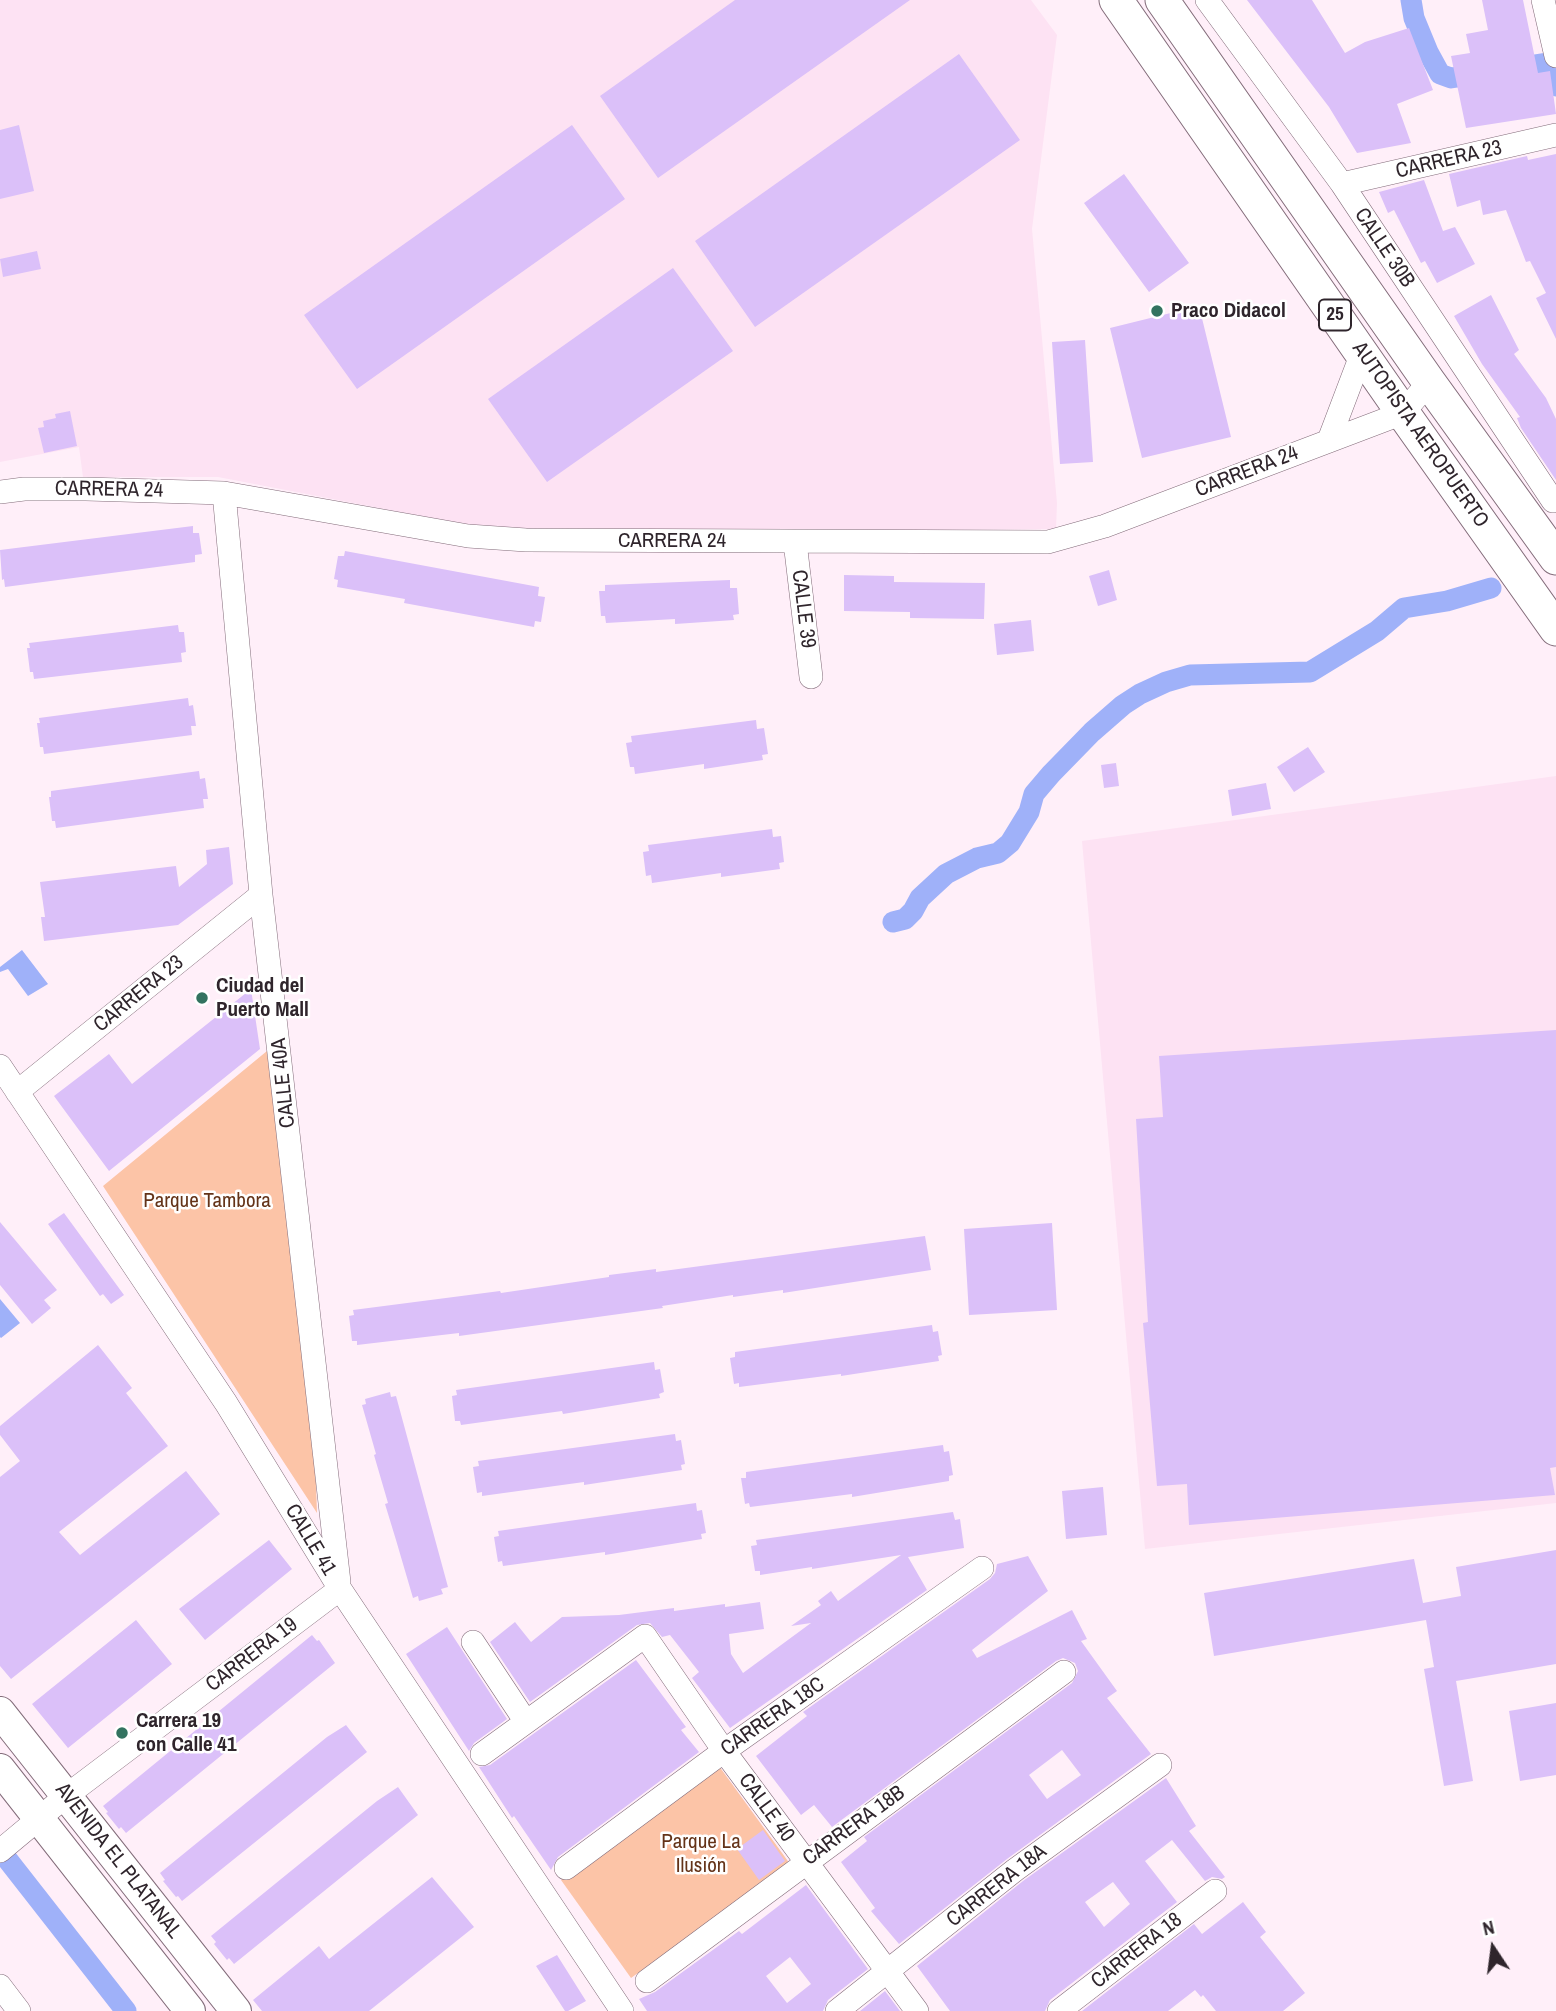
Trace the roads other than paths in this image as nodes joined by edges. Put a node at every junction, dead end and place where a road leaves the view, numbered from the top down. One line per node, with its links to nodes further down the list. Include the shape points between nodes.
1 (1116, 0): 8 (highway, AUTOPISTA AEROPUERTO / 25)
2 (1162, 0): 9 (highway, AUTOPISTA AEROPUERTO / 25)
3 (1208, 0): 7 (street, CALLE 30B)
4 (1543, 0): 5 (street)
5 (1556, 55)
6 (1554, 136): 7 (street, CARRERA 23)
7 (1342, 184): 14 (street, CALLE 30B)
8 (1362, 353): 10 (highway, AUTOPISTA AEROPUERTO / 25); 11 (street)
9 (1429, 382): 10 (street, CARRERA 24); 16 (highway, AUTOPISTA AEROPUERTO / 25)
10 (1403, 413): 11 (street, CARRERA 24); 17 (highway, AUTOPISTA AEROPUERTO / 25)
11 (1329, 440): 15 (street, CARRERA 24, via 1056,541)
12 (0, 492): 13 (street, CARRERA 24)
13 (224, 493): 15 (street, CARRERA 24, via 468,536); 19 (street, CALLE 40A)
14 (1553, 501)
15 (795, 542): 18 (street, CALLE 39)
16 (1556, 558)
17 (1556, 629)
18 (811, 677)
19 (261, 895): 21 (street, CARRERA 23); 23 (street, CALLE 40A)
20 (0, 1066): 21 (street, CALLE 41)
21 (17, 1092): 23 (street, CALLE 41, via 226,1403)
22 (982, 1568): 28 (street, CARRERA 18C)
23 (340, 1589): 32 (street, CARRERA 19); 44 (street, CALLE 41)
24 (473, 1642): 27 (street)
25 (1064, 1672): 35 (street, CARRERA 18B)
26 (0, 1712): 32 (main road, AVENIDA EL PLATANAL)
27 (526, 1722): 28 (street, CALLE 40, via 645,1636); 29 (street)
28 (724, 1751): 35 (street, CALLE 40); 36 (street, CARRERA 18C)
29 (482, 1754)
30 (1160, 1765): 38 (street, CARRERA 18A, via 1015,1870)
31 (0, 1769): 33 (main road, AVENIDA EL PLATANAL)
32 (66, 1796): 33 (street, CARRERA 19); 43 (main road, AVENIDA EL PLATANAL)
33 (32, 1824): 34 (street, CARRERA 19); 42 (main road, AVENIDA EL PLATANAL)
34 (0, 1850)
35 (806, 1861): 38 (street, CALLE 40); 39 (street, CARRERA 18B)
36 (566, 1868)
37 (1215, 1891): 47 (street, CARRERA 18)
38 (889, 1971): 45 (street, CARRERA 18A); 46 (street, CALLE 40)
39 (647, 1981)
40 (0, 1986): 41 (street)
41 (19, 2011)
42 (190, 2011)
43 (236, 2011)
44 (622, 2011)
45 (837, 2011)
46 (917, 2011)
47 (1059, 2011)

